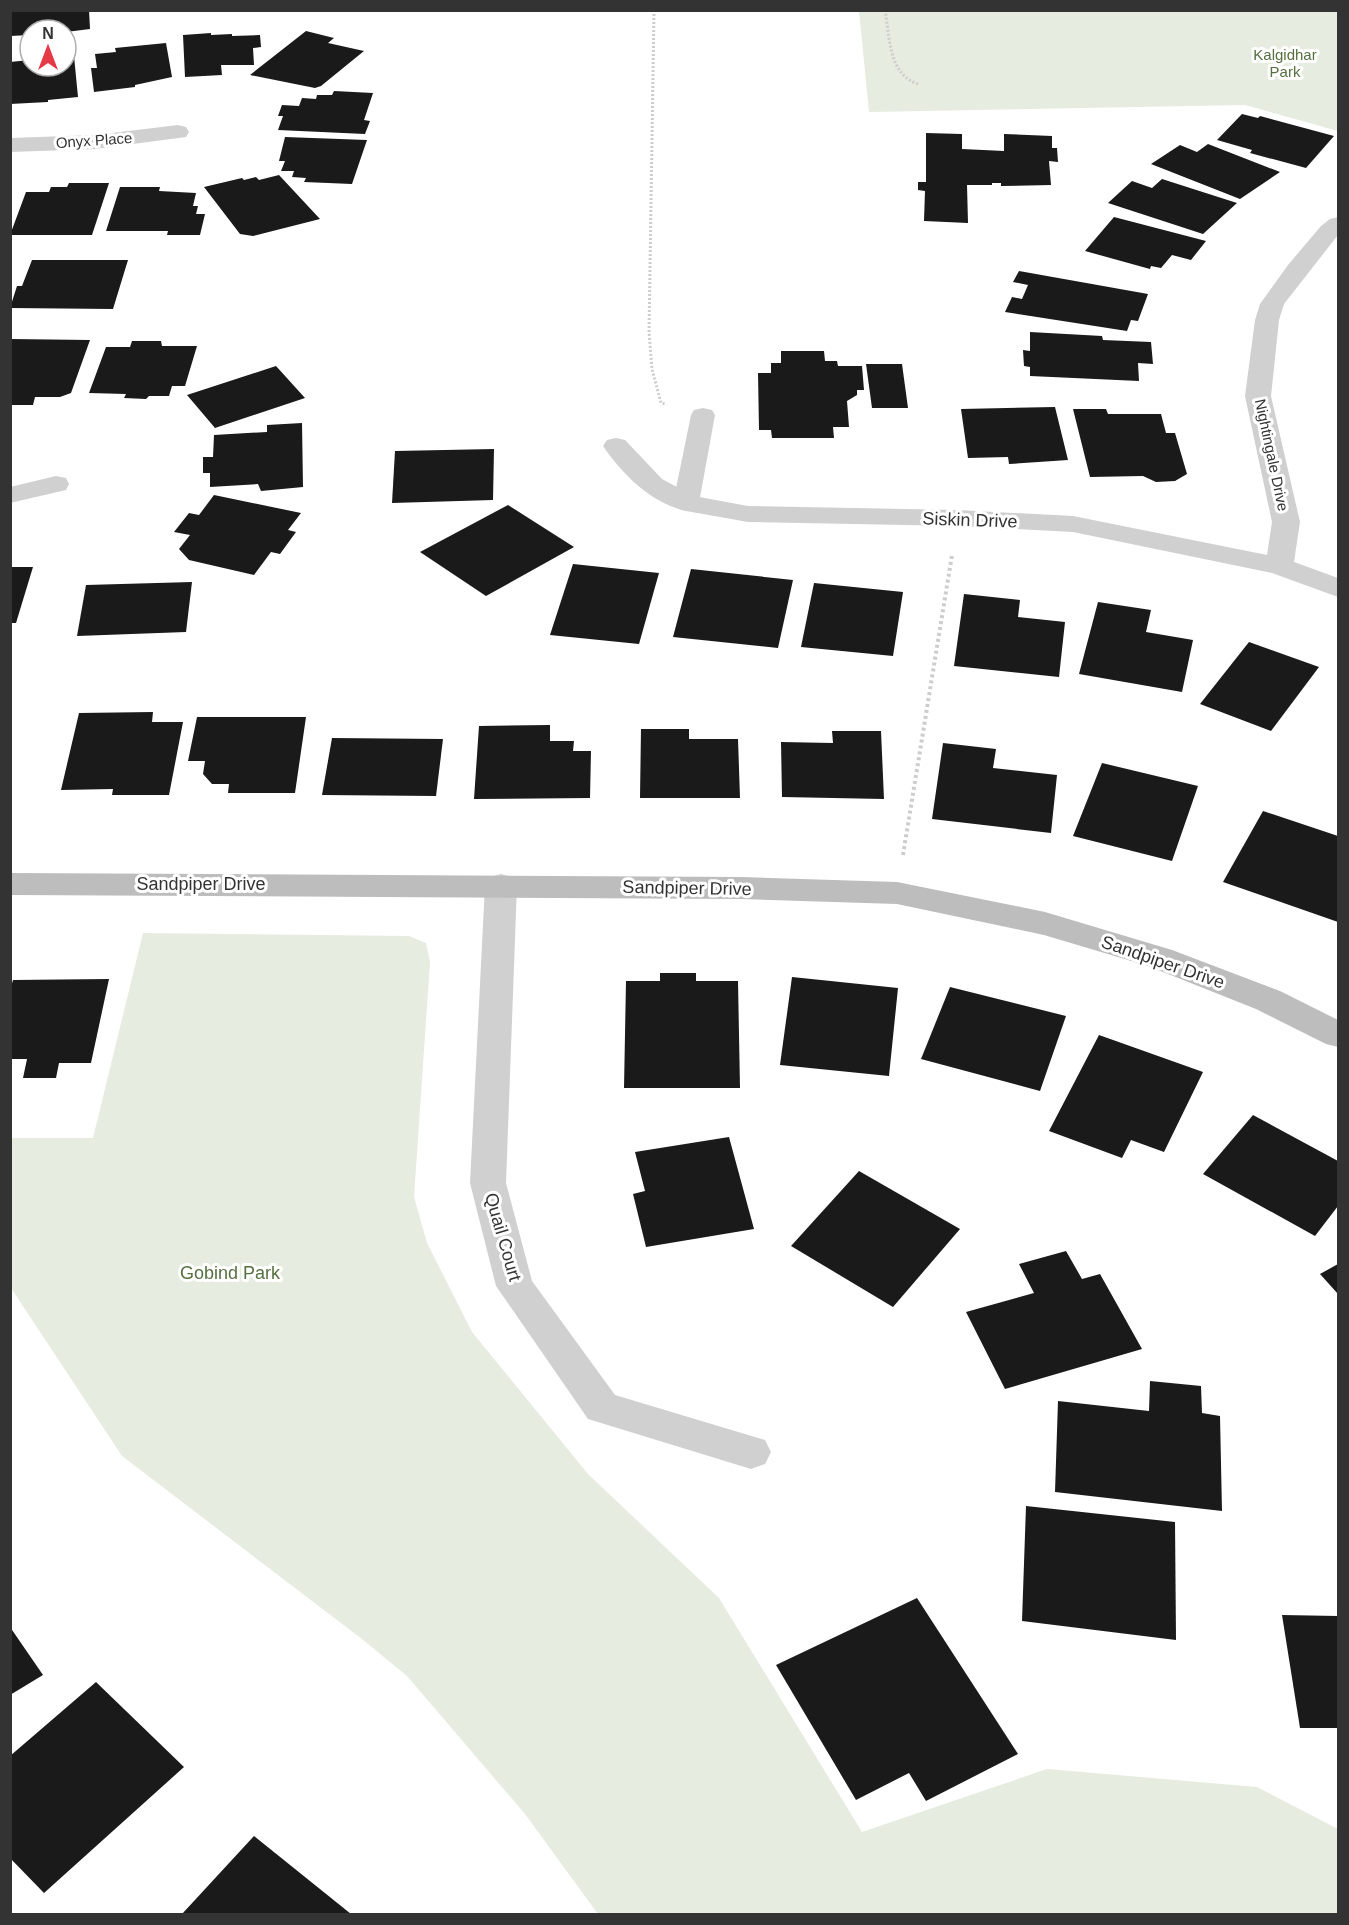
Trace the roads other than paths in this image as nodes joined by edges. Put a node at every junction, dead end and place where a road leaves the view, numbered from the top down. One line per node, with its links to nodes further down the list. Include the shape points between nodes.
1 (178, 132): 2 (street, Onyx Place, via 95,142)
2 (10, 144)
3 (1338, 224): 9 (street, Nightingale Drive, via 1297,270 1272,304 1267,320 1258,396 1286,522)
4 (703, 415): 8 (lane)
5 (616, 446): 8 (street, Siskin Drive, via 652,485)
6 (56, 484): 7 (street)
7 (10, 495)
8 (686, 503): 9 (street, Siskin Drive, via 748,514 1073,524)
9 (1279, 566): 10 (street, Siskin Drive)
10 (1338, 588)
11 (10, 884): 12 (street, Sandpiper Drive)
12 (501, 885): 13 (street, Sandpiper Drive, via 897,894 1045,924 1160,958 1268,1000); 14 (street, Quail Court, via 488,1183 515,1286 603,1407)
13 (1338, 1035)
14 (751, 1452)

